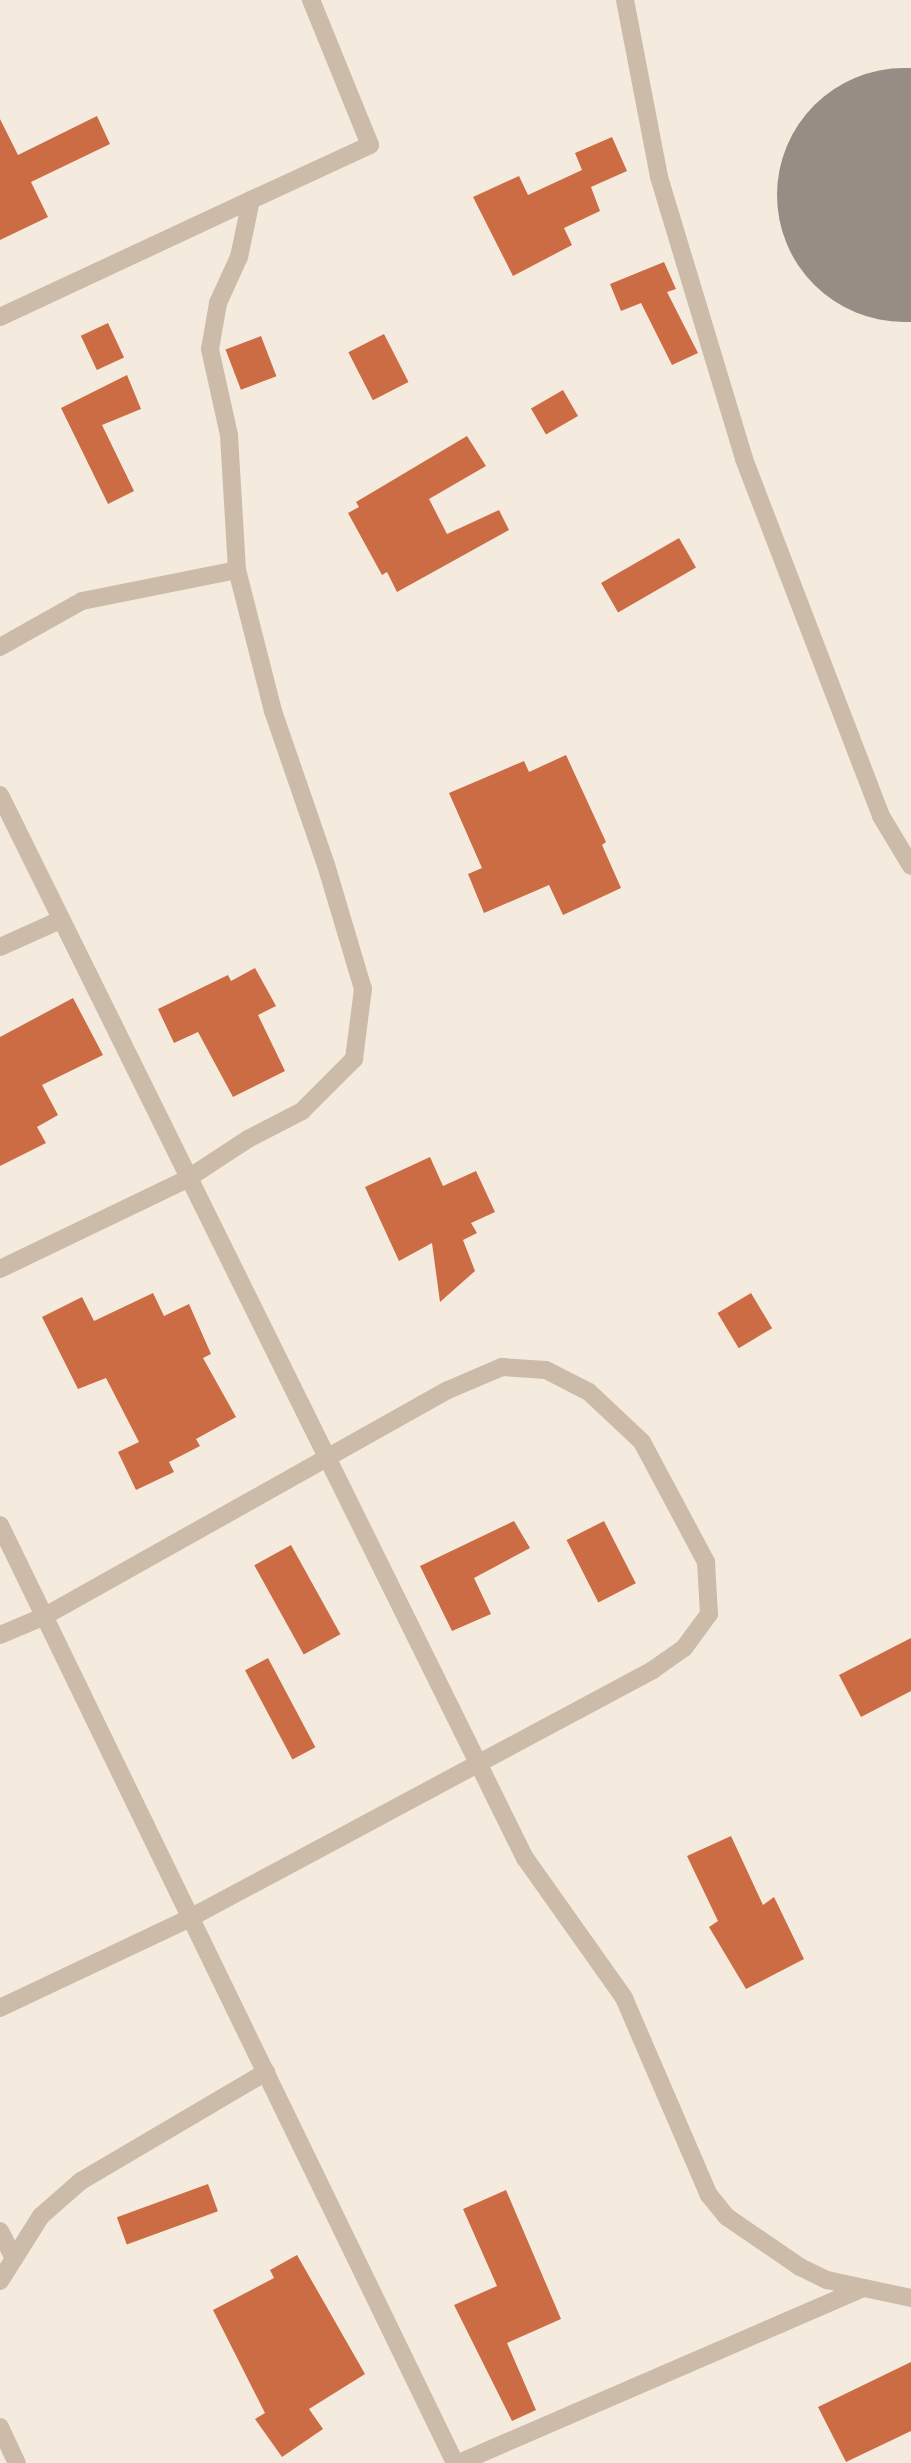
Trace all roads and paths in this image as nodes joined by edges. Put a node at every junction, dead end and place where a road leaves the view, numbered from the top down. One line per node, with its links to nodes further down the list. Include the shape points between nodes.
1 (311, 0): 3 (street, via 370,145)
2 (625, 0): 8 (street, via 659,177 744,459 881,816)
3 (251, 200): 4 (street); 5 (street, via 239,257 218,303 210,349 229,435)
4 (0, 317)
5 (237, 570): 6 (street, via 82,601); 11 (street, via 272,711 363,989 354,1059 302,1111)
6 (0, 647)
7 (0, 795): 9 (street)
8 (911, 866)
9 (60, 920): 10 (street); 11 (street)
10 (0, 947)
11 (187, 1179): 12 (street); 13 (street)
12 (0, 1269)
13 (324, 1458): 15 (street); 17 (street); 17 (street, via 448,1390 502,1367 546,1370 589,1392 642,1441 674,1498 706,1562 709,1615 684,1648)
14 (0, 1525): 15 (street)
15 (45, 1616): 16 (street); 18 (street)
16 (0, 1636)
17 (479, 1767): 18 (street); 24 (street, via 525,1858 624,1998 709,2195 727,2217 800,2267 827,2280)
18 (188, 1919): 19 (street); 20 (street)
19 (0, 2008)
20 (266, 2072): 22 (street, via 81,2181 41,2216); 28 (street)
21 (0, 2231): 22 (street)
22 (13, 2259): 23 (street)
23 (0, 2281)
24 (863, 2288): 25 (street); 28 (street)
25 (911, 2298)
26 (0, 2427): 27 (street)
27 (17, 2463)
28 (457, 2463)

